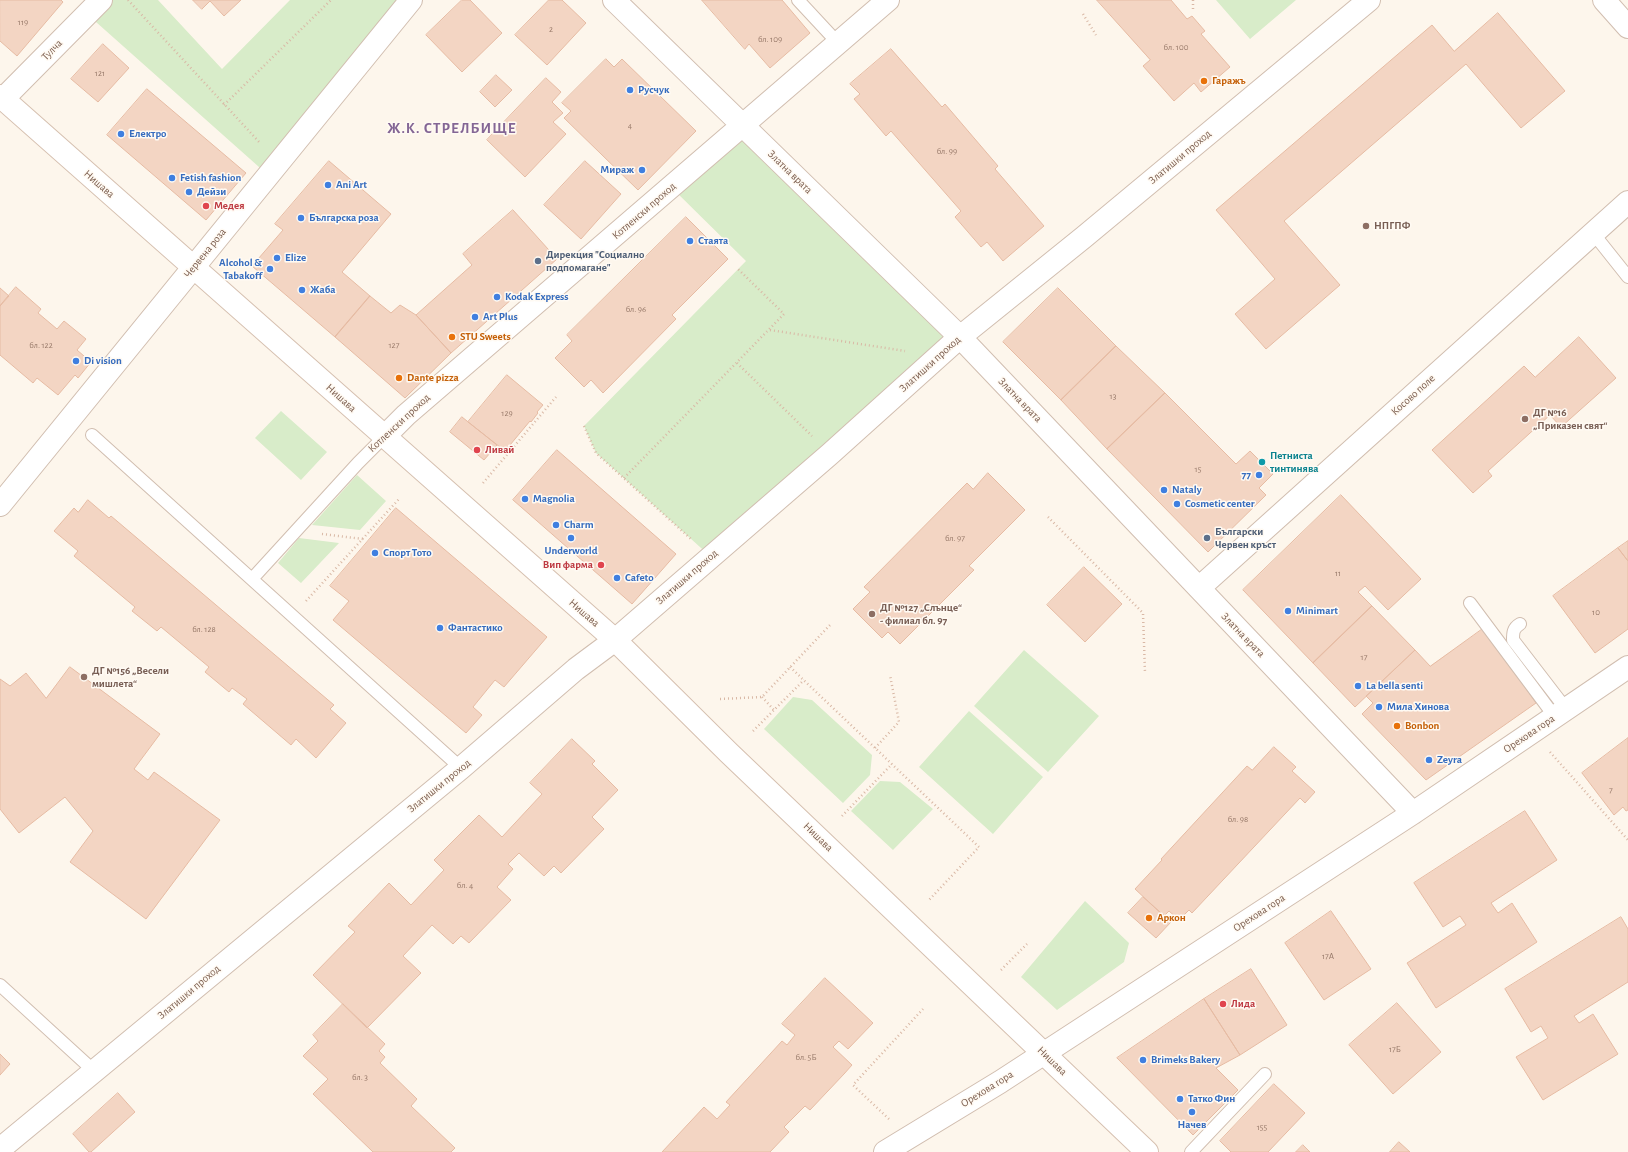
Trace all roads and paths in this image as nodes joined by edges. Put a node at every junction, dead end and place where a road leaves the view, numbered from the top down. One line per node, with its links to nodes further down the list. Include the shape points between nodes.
1 (101, 0): 16 (street, Тулча)
2 (128, 0): 17 (path)
3 (331, 0): 17 (path)
4 (411, 0): 19 (street, Червена роза)
5 (614, 0): 18 (street, Златна врата)
6 (798, 0): 15 (lane)
7 (888, 0): 15 (street, Котленски проход)
8 (1193, 0): 11 (path)
9 (1369, 0): 26 (street, Златишки проход)
10 (1604, 0): 13 (street)
11 (1193, 9)
12 (1083, 14): 14 (path)
13 (1628, 27)
14 (1096, 36)
15 (838, 43): 18 (street, Котленски проход)
16 (2, 98): 22 (street, Нишава)
17 (224, 105): 19 (path)
18 (743, 125): 26 (street, Златна врата); 32 (street, Котленски проход)
19 (278, 163): 22 (street, Червена роза)
20 (1628, 202): 21 (street, Косово поле)
21 (1593, 233): 24 (lane); 43 (street, Косово поле)
22 (193, 267): 32 (street, Нишава); 37 (street, Червена роза)
23 (738, 269): 25 (path, via 784,314)
24 (1628, 277)
25 (769, 330): 27 (path); 28 (path)
26 (960, 337): 27 (street, Златишки проход); 43 (street, Златна врата)
27 (939, 356): 33 (street, Златишки проход)
28 (737, 363): 33 (path); 34 (path)
29 (556, 397): 35 (path)
30 (584, 426): 34 (path, via 596,453)
31 (92, 436): 42 (lane)
32 (384, 436): 39 (lane, Котленски проход); 48 (street, Нишава)
33 (830, 454): 41 (street, Златишки проход)
34 (624, 478): 41 (path)
35 (483, 483)
36 (400, 499): 40 (path)
37 (0, 505)
38 (1048, 517): 51 (path, via 1143,613)
39 (296, 531): 40 (path); 42 (lane, Котленски проход)
40 (363, 539): 45 (path)
41 (711, 557): 48 (street, Златишки проход)
42 (252, 579): 62 (lane)
43 (1199, 588): 63 (street, Златна врата)
44 (1470, 603): 57 (lane)
45 (303, 604)
46 (1520, 624): 57 (lane, via 1513,632 1513,640)
47 (830, 625): 49 (path)
48 (615, 640): 62 (street, Златишки проход, via 576,669); 71 (street, Нишава, via 729,753)
49 (790, 667): 53 (path); 54 (path)
50 (1628, 667): 57 (street, Орехова гора)
51 (1145, 673)
52 (890, 675): 60 (path, via 899,722)
53 (804, 680): 56 (path); 60 (path)
54 (762, 697): 55 (path); 56 (path)
55 (720, 699)
56 (774, 710): 58 (path)
57 (1561, 713): 59 (street, Орехова гора)
58 (753, 731)
59 (1533, 732): 63 (street, Орехова гора); 65 (path)
60 (875, 748): 61 (path)
61 (892, 764): 64 (path); 66 (path, via 980,847)
62 (461, 768): 72 (street, Златишки проход)
63 (1413, 814): 71 (street, Орехова гора)
64 (842, 816)
65 (1628, 840)
66 (929, 900)
67 (1027, 944): 68 (path)
68 (1001, 970)
69 (0, 985): 72 (lane)
70 (923, 1009): 74 (path, via 853,1085)
71 (1044, 1053): 74 (street, Орехова гора); 77 (street, Нишава)
72 (94, 1071): 75 (street, Златишки проход)
73 (1265, 1074): 78 (lane)
74 (909, 1138): 76 (street, Орехова гора)
75 (0, 1149)
76 (885, 1152)
77 (1147, 1152)
78 (1191, 1152)

